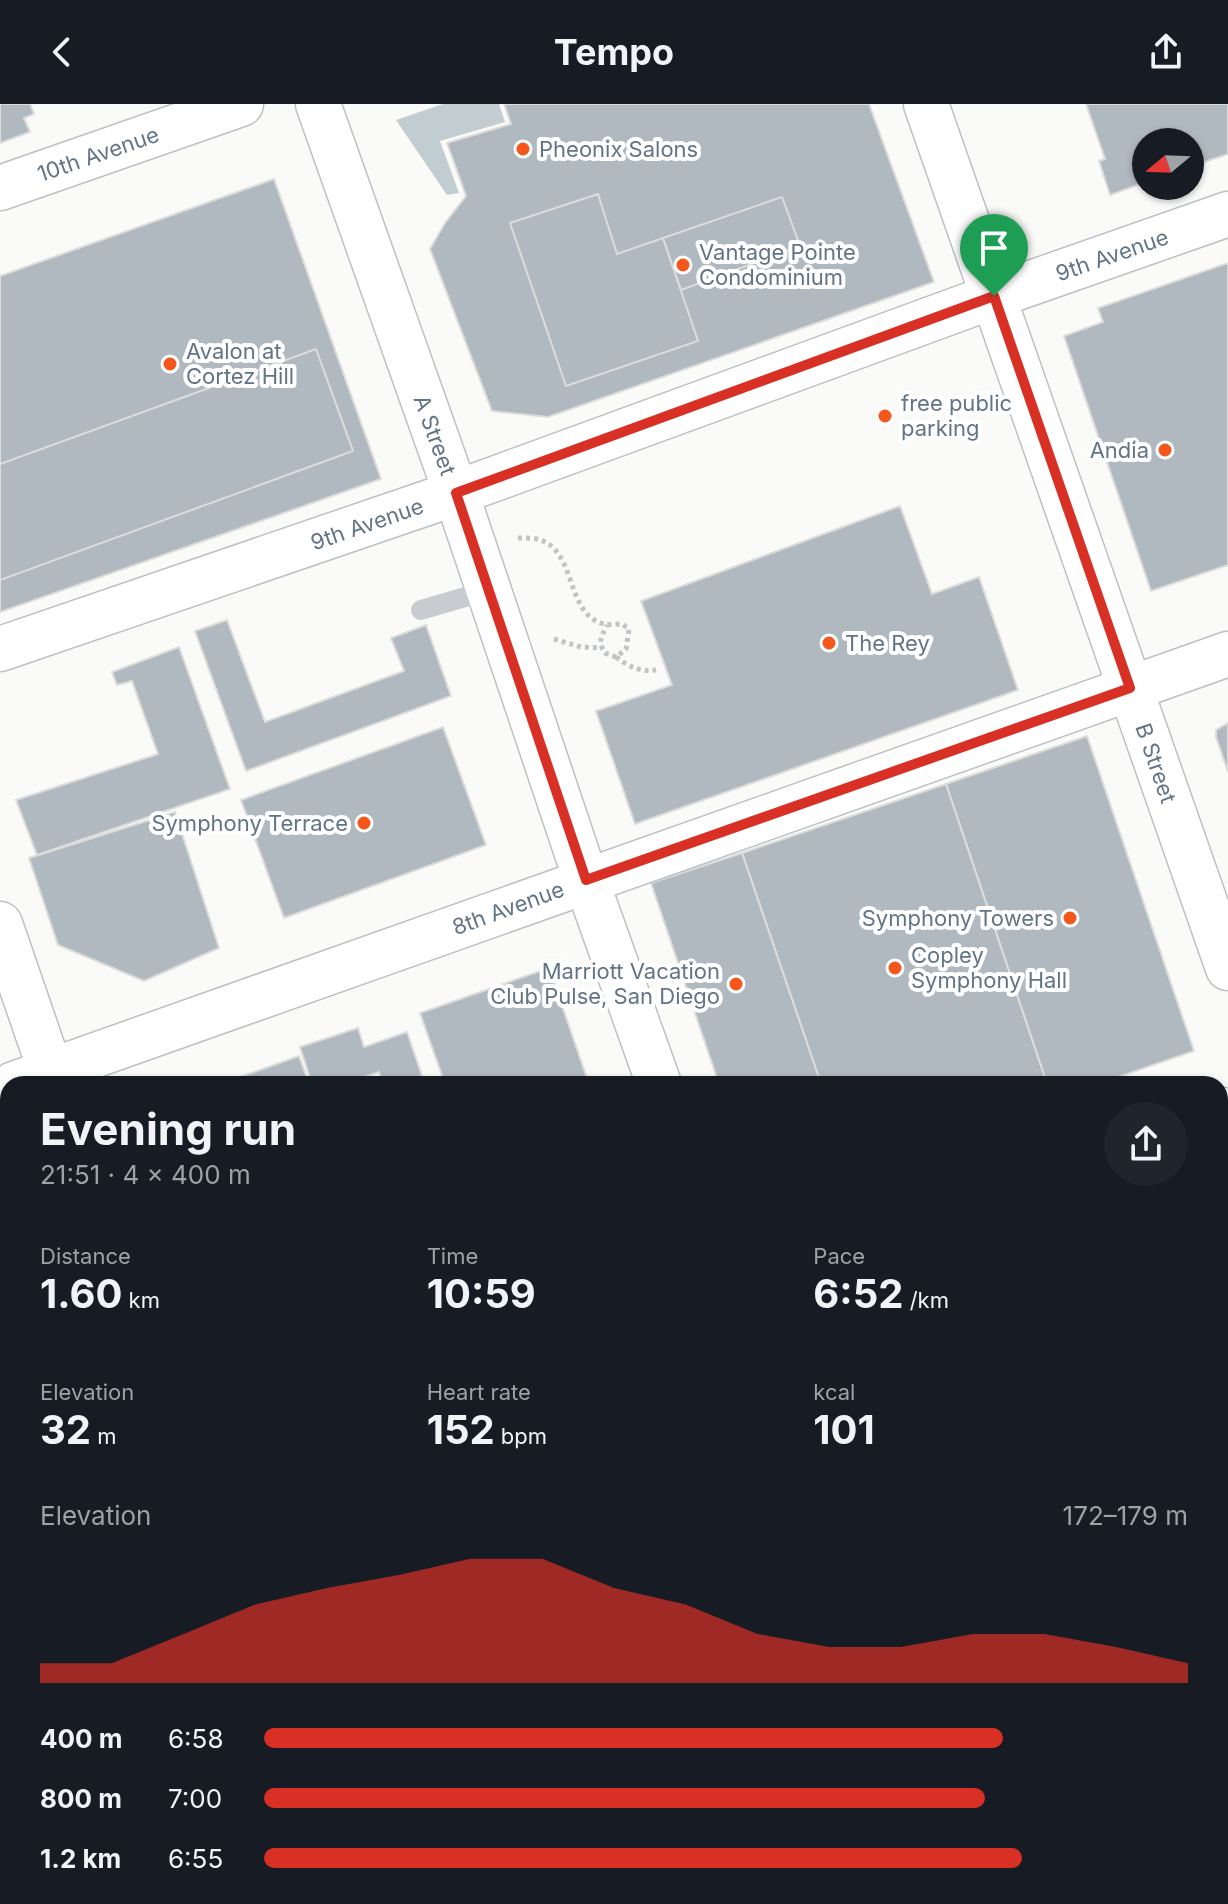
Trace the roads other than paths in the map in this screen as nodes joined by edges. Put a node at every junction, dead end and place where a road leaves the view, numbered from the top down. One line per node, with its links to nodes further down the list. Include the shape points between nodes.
1 (241, 104): 4 (street, 10th Avenue)
2 (318, 104): 7 (street, A Street)
3 (926, 104): 6 (street, B Street)
4 (0, 188)
5 (1228, 214): 6 (street, 9th Avenue)
6 (994, 296): 7 (street, 9th Avenue); 12 (street, B Street)
7 (456, 493): 8 (street, A Street); 10 (street, 9th Avenue)
8 (489, 590): 9 (lane); 13 (street, A Street)
9 (421, 610)
10 (0, 649)
11 (1228, 654): 12 (street, 8th Avenue)
12 (1130, 688): 13 (street, 8th Avenue); 15 (street, B Street)
13 (586, 880): 17 (street, 8th Avenue); 18 (street, A Street)
14 (0, 924): 16 (street)
15 (1228, 968)
16 (39, 1076)
17 (51, 1076)
18 (656, 1076)

